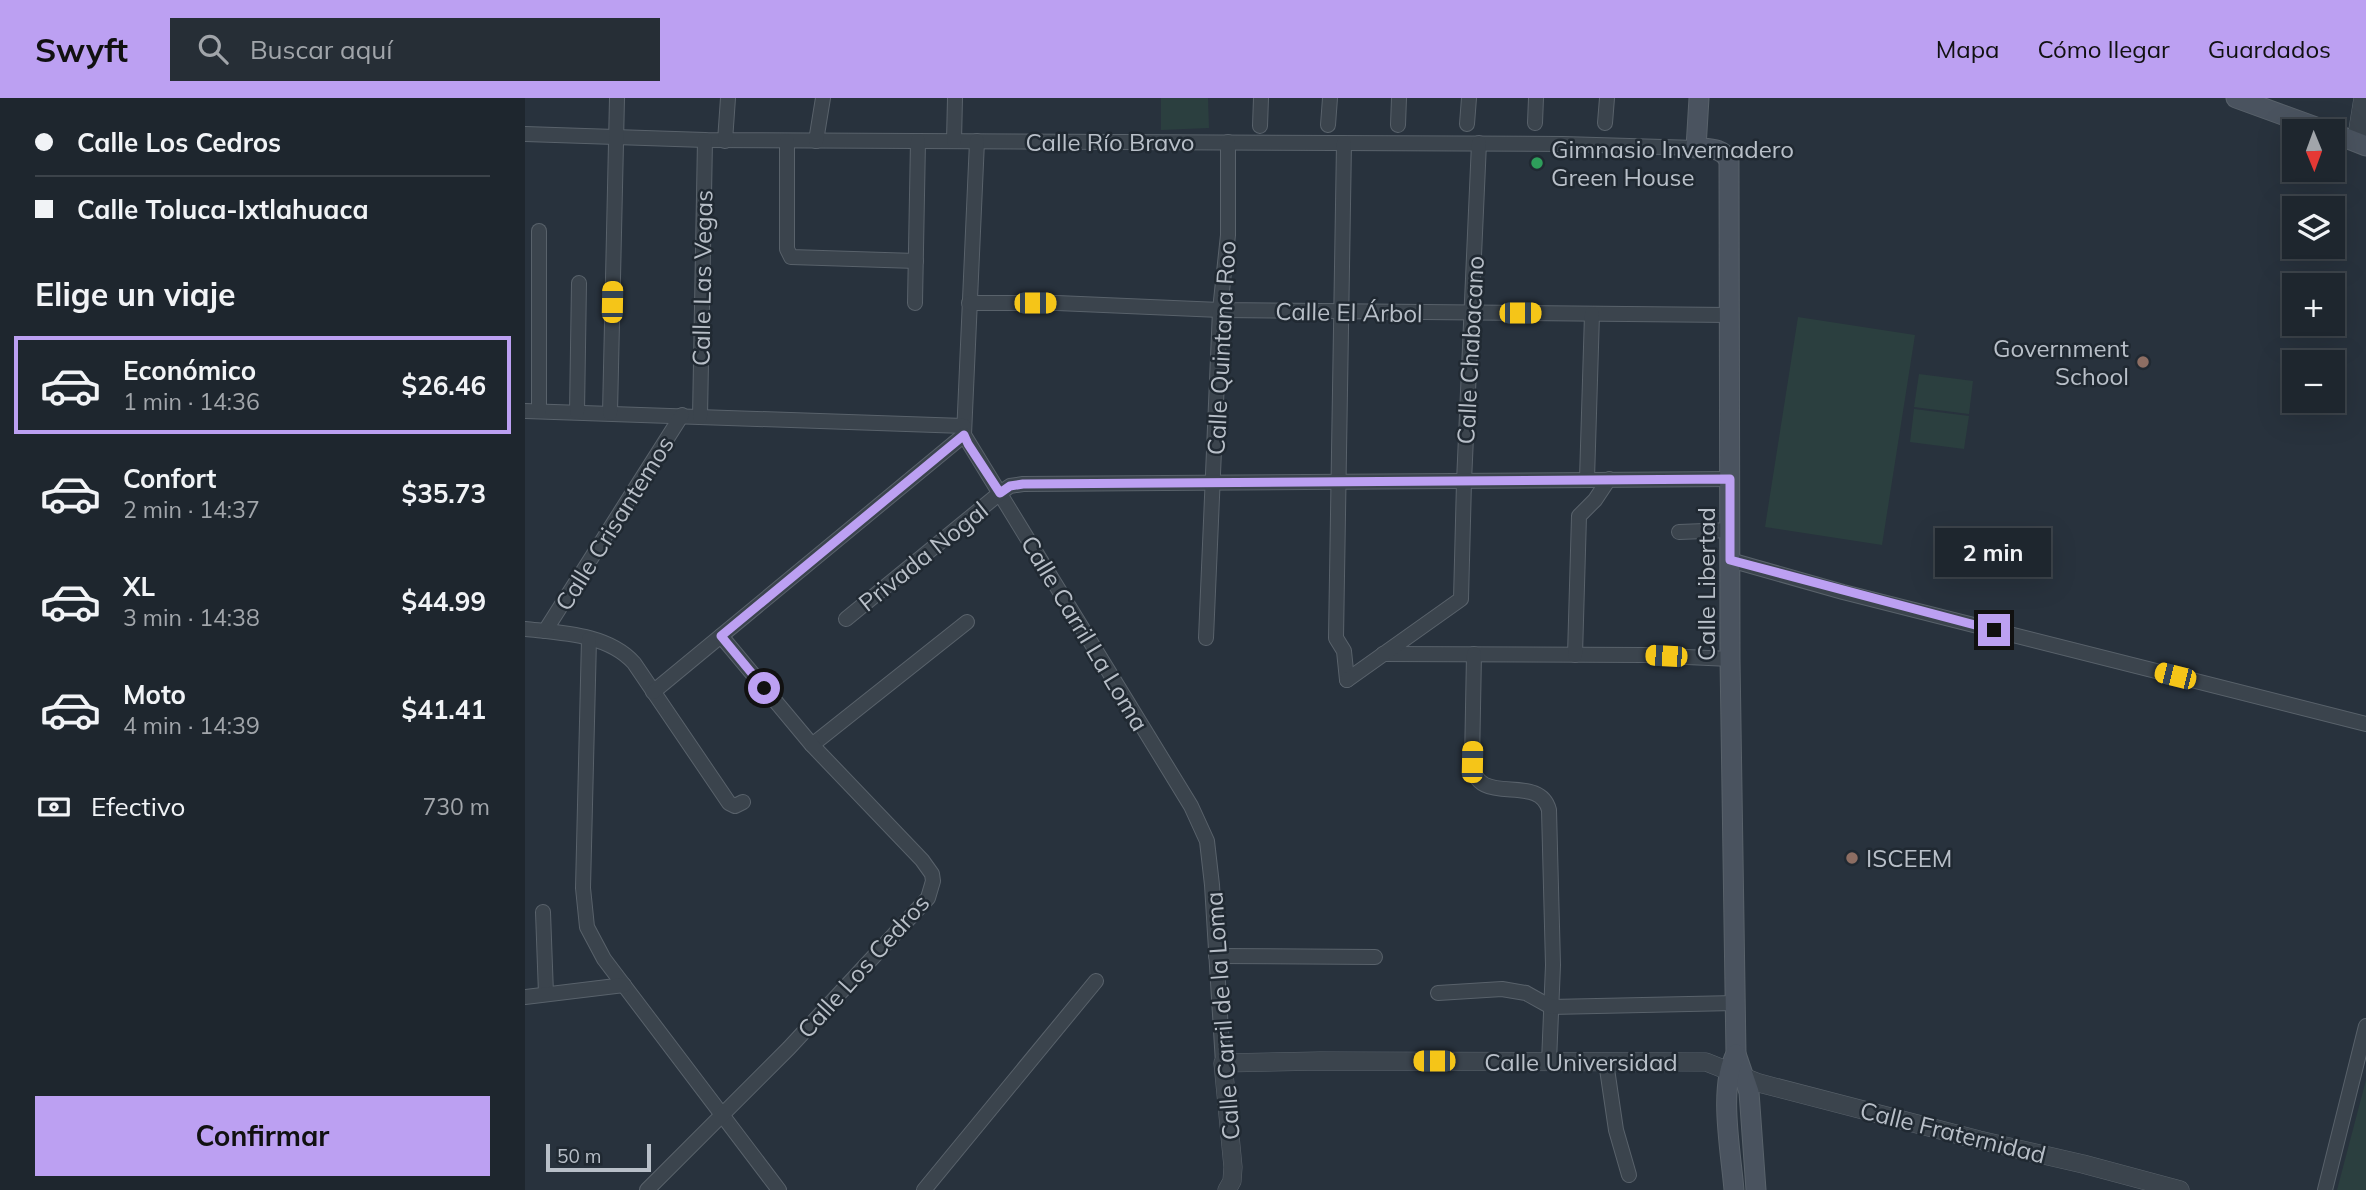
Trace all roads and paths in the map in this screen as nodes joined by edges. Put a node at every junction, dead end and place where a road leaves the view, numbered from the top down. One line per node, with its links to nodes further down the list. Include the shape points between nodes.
1 (617, 98): 22 (street)
2 (728, 98): 24 (street)
3 (823, 98): 26 (street)
4 (955, 98): 28 (street)
5 (1261, 98): 20 (street)
6 (1330, 98): 18 (street)
7 (1399, 98): 19 (street)
8 (1469, 98): 17 (street)
9 (1536, 98): 15 (street)
10 (1607, 98): 16 (street)
11 (1699, 98): 34 (main road)
12 (2236, 98): 14 (main road)
13 (2363, 98): 33 (street)
14 (2294, 119)
15 (1535, 123)
16 (1605, 123)
17 (1467, 124)
18 (1328, 125)
19 (1398, 125)
20 (1260, 126)
21 (525, 134): 22 (street, Calle Río Bravo)
22 (615, 137): 23 (street, Calle Río Bravo); 47 (street)
23 (705, 140): 24 (street, Calle Río Bravo); 49 (street, Calle Las Vegas)
24 (725, 141): 25 (street, Calle Río Bravo)
25 (787, 141): 26 (street, Calle Río Bravo); 36 (street, via 788,254 798,259)
26 (816, 141): 27 (street, Calle Río Bravo)
27 (918, 141): 28 (street, Calle Río Bravo); 36 (street)
28 (954, 141): 29 (street, Calle Río Bravo)
29 (977, 141): 30 (street, Calle Río Bravo); 39 (street)
30 (1228, 142): 31 (street, Calle Río Bravo); 40 (street, Calle Quintana Roo, via 1228,234)
31 (1344, 143): 32 (street, Calle Río Bravo); 41 (street)
32 (1479, 144): 34 (street, Calle Río Bravo); 42 (street, Calle Chabacano)
33 (2361, 144)
34 (1696, 148): 44 (main road, Calle Libertad, via 1717,150 1729,161)
35 (539, 231): 45 (street)
36 (916, 261): 38 (street)
37 (579, 283): 46 (street)
38 (915, 303)
39 (969, 303): 40 (street, Calle El Árbol); 50 (street)
40 (1220, 310): 41 (street, Calle El Árbol); 54 (street, Calle Quintana Roo)
41 (1342, 312): 42 (street, Calle El Árbol); 55 (street)
42 (1471, 313): 43 (street, Calle El Árbol); 56 (street, Calle Chabacano)
43 (1592, 314): 44 (street, Calle El Árbol); 53 (street)
44 (1730, 315): 52 (main road, Calle Libertad)
45 (532, 411): 46 (street)
46 (577, 412): 47 (street)
47 (610, 413): 48 (street)
48 (682, 415): 49 (street); 64 (street, Calle Crisantemos)
49 (700, 416): 50 (street)
50 (964, 430): 57 (street, Calle Carril La Loma); 65 (street)
51 (1609, 479): 52 (street); 53 (street); 70 (street, via 1579,516)
52 (1730, 479): 58 (main road, Calle Libertad)
53 (1587, 480): 56 (street)
54 (1213, 481): 55 (street); 57 (street, via 1023,484); 66 (street, Calle Quintana Roo)
55 (1339, 481): 56 (street); 68 (street, via 1336,638 1344,651 1347,680)
56 (1464, 482): 68 (street, Calle Chabacano, via 1461,599)
57 (1000, 493): 61 (street, Privada Nogal); 76 (street, Calle Carril La Loma, via 1191,806)
58 (1730, 530): 59 (street); 60 (main road, Calle Libertad)
59 (1679, 532)
60 (1730, 560): 71 (main road, Calle Libertad); 73 (street)
61 (846, 619)
62 (967, 622): 74 (street)
63 (525, 629): 64 (street)
64 (545, 631): 67 (street)
65 (721, 636): 72 (street); 74 (street, Calle Los Cedros)
66 (1206, 638)
67 (589, 639): 72 (street, via 621,650); 81 (street, via 584,912 594,942)
68 (1383, 654): 69 (street)
69 (1473, 654): 70 (street); 86 (street, via 1475,776 1495,789 1541,796 1548,805)
70 (1575, 655): 71 (street)
71 (1730, 659): 85 (main road, Calle Libertad)
72 (653, 692): 75 (street, via 729,803)
73 (2366, 724)
74 (811, 745): 92 (street, Calle Los Cedros, via 922,860 932,874 932,889 789,1048)
75 (743, 802)
76 (1207, 841): 78 (street, Calle Carril de la Loma)
77 (543, 912): 83 (street)
78 (1216, 956): 79 (street); 90 (street, Calle Carril de la Loma)
79 (1375, 957)
80 (1096, 981): 96 (street)
81 (624, 985): 83 (street); 92 (street)
82 (1438, 993): 86 (street, via 1502,989 1526,993)
83 (546, 994): 84 (street)
84 (525, 997)
85 (1735, 1003): 86 (street); 91 (main road, Calle Libertad)
86 (1551, 1007): 88 (street)
87 (2366, 1027): 101 (street)
88 (1549, 1062): 89 (street, Calle Universidad); 90 (street, Calle Universidad)
89 (1606, 1062): 91 (street, Calle Universidad, via 1706,1062); 93 (street, via 1616,1130)
90 (1223, 1063): 97 (street, Calle Carril de la Loma, via 1233,1167)
91 (1734, 1068): 98 (main road, Calle Libertad, via 1726,1092); 99 (main road, Calle Libertad, via 1749,1092); 100 (street, Calle Fraternidad, via 1759,1083)
92 (721, 1115): 94 (street, Calle Los Cedros); 95 (street)
93 (1629, 1174)
94 (647, 1190)
95 (779, 1190)
96 (924, 1190)
97 (1227, 1190)
98 (1734, 1190)
99 (1756, 1190)
100 (2181, 1190)
101 (2325, 1190)

